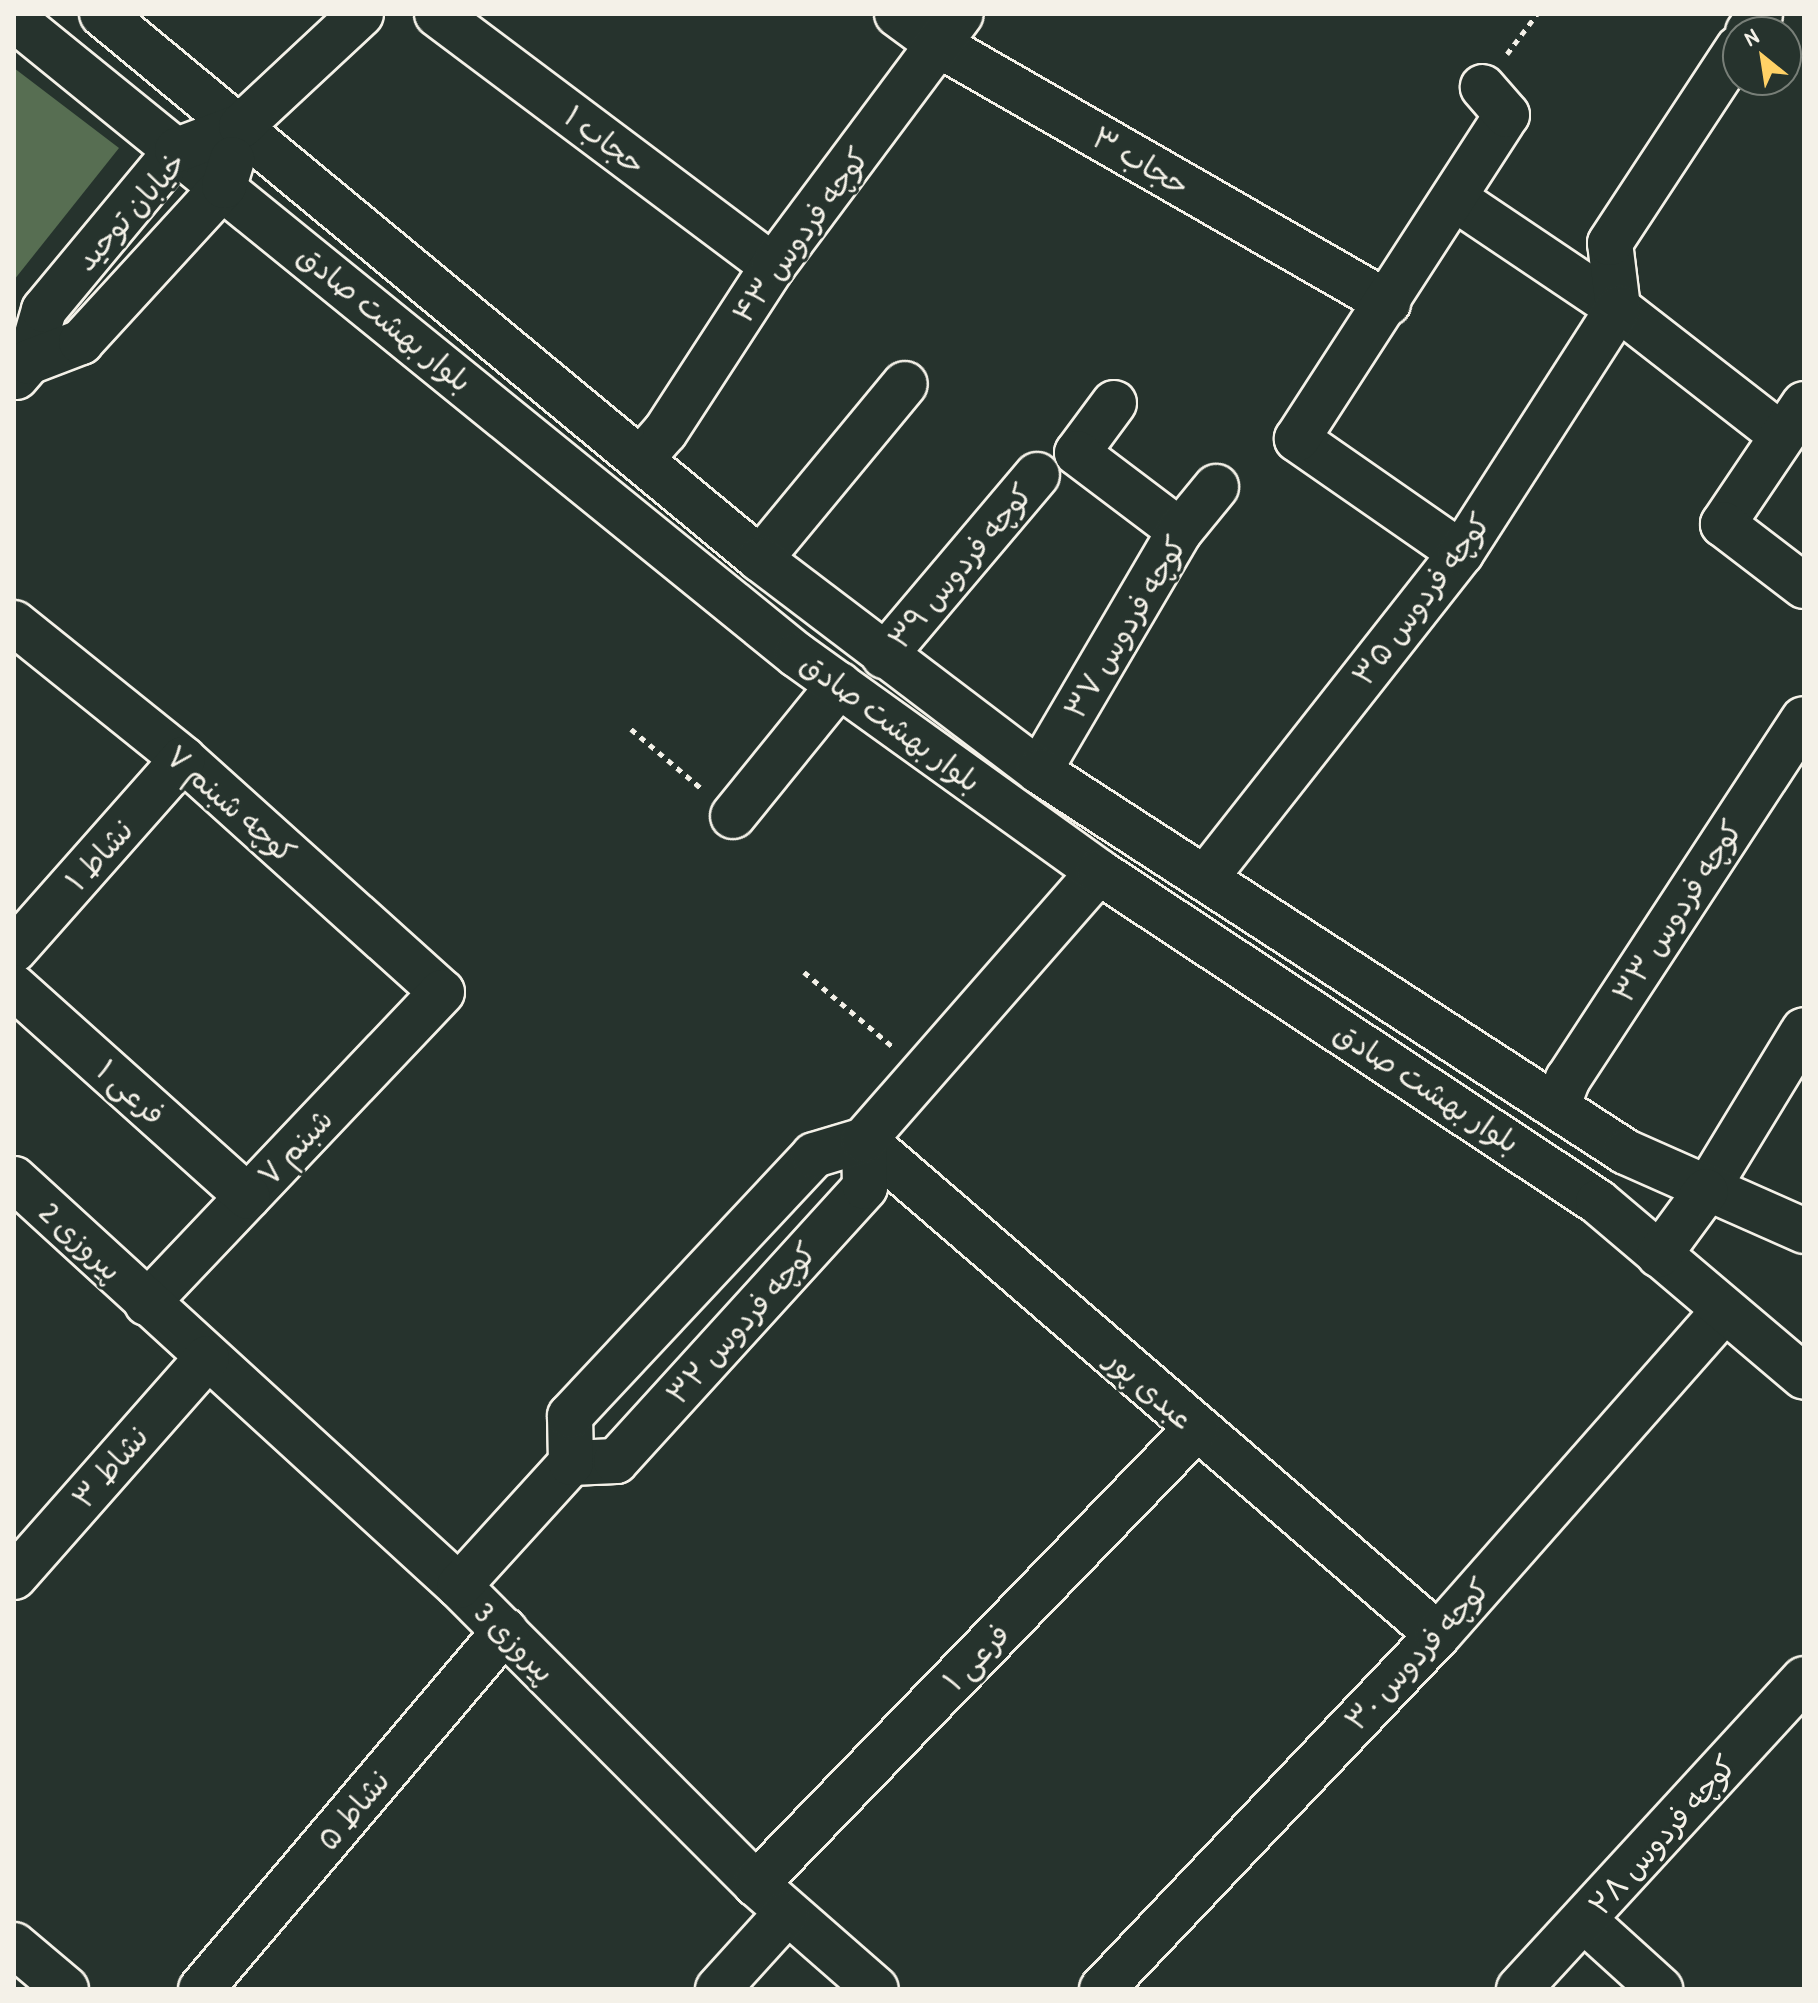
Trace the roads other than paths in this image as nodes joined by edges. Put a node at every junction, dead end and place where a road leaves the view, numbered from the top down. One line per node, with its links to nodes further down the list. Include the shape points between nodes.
1 (102, 14): 10 (street, بلوار بهشت صادق)
2 (361, 14): 10 (street)
3 (437, 14): 15 (street, حجاب ۱)
4 (897, 14): 6 (street, حجاب ۳)
5 (14, 19): 9 (street, بلوار بهشت صادق)
6 (950, 30): 15 (street, کوچه فردوس ۴۳); 16 (street, حجاب ۳)
7 (1722, 72): 17 (street, via 1610,243)
8 (1483, 87): 13 (street, via 1507,115)
9 (114, 100): 11 (street, بلوار بهشت صادق); 14 (street, via 133,163)
10 (241, 126): 11 (street, خیابان توحید); 12 (street, خیابان توحید); 22 (street, بلوار بهشت صادق)
11 (177, 150): 12 (street, بلوار بهشت صادق); 14 (street, خیابان توحید)
12 (224, 186): 18 (street, خیابان توحید, via 81,342); 31 (street, بلوار بهشت صادق)
13 (1454, 198): 16 (street); 17 (street)
14 (117, 222): 18 (street, خیابان توحید, via 44,310)
15 (773, 266): 22 (street, کوچه فردوس ۴۳, via 665,432)
16 (1388, 303): 26 (street, via 1297,439)
17 (1618, 308): 21 (street); 26 (street, کوچه فردوس ۳۵)
18 (22, 371)
19 (905, 384): 27 (street)
20 (1114, 403): 25 (street, via 1077,453)
21 (1792, 420): 28 (street, via 1723,524)
22 (642, 458): 27 (street, بلوار بهشت صادق)
23 (1037, 475): 30 (street, کوچه فردوس ۳۹)
24 (1216, 487): 25 (street, کوچه فردوس ۳۷)
25 (1180, 531): 34 (street, کوچه فردوس ۳۷)
26 (1461, 553): 37 (street, کوچه فردوس ۳۵)
27 (760, 559): 30 (street, بلوار بهشت صادق)
28 (1804, 586)
29 (14, 623): 33 (street, کوچه شبنم ۷)
30 (884, 656): 34 (street, بلوار بهشت صادق)
31 (839, 685): 35 (street); 36 (street, بلوار بهشت صادق)
32 (1804, 719): 42 (street, کوچه فردوس ۳۳, via 1568,1079)
33 (183, 759): 38 (street, نشاط ۱); 40 (street, کوچه شبنم ۷)
34 (1039, 771): 37 (street, بلوار بهشت صادق)
35 (733, 816)
36 (1099, 872): 43 (street); 48 (street, بلوار بهشت صادق, via 1524,1151 1598,1202)
37 (1206, 877): 42 (street, بلوار بهشت صادق)
38 (14, 950)
39 (14, 987): 46 (street, فرعی ۱)
40 (442, 992): 46 (street, شبنم ۷)
41 (1804, 1030): 45 (street)
42 (1557, 1107): 45 (street, بلوار بهشت صادق, via 1626,1152)
43 (864, 1140): 53 (street, عبدی پور); 54 (street, کوچه فردوس ۳۲, via 814,1155 570,1416); 54 (street, کوچه فردوس ۳۲, via 865,1187 616,1461)
44 (14, 1179): 49 (street, پیروزی 2)
45 (1706, 1191): 47 (street, بلوار بهشت صادق); 48 (street)
46 (248, 1197): 49 (street, شبنم ۷)
47 (1804, 1231)
48 (1659, 1255): 50 (street, بلوار بهشت صادق)
49 (147, 1303): 51 (street, پیروزی 3)
50 (1724, 1311): 52 (street, بلوار بهشت صادق); 58 (street, کوچه فردوس ۳۰)
51 (207, 1358): 55 (street, نشاط ۳); 56 (street, پیروزی 3)
52 (1804, 1377)
53 (1196, 1429): 58 (street, عبدی پور); 60 (street, فرعی ۱)
54 (571, 1463): 56 (street)
55 (14, 1577)
56 (459, 1586): 57 (street, پیروزی 3)
57 (505, 1631): 60 (street, پیروزی 3); 64 (street, نشاط ۵)
58 (1438, 1635): 67 (street, کوچه فردوس ۳۰)
59 (1804, 1679): 61 (street, کوچه فردوس ۲۸)
60 (771, 1899): 65 (street, فرعی ۱); 66 (street, پیروزی 3)
61 (1584, 1920): 68 (street, کوچه فردوس ۲۸); 69 (street)
62 (14, 1945): 63 (street)
63 (66, 1989)
64 (201, 1989)
65 (718, 1989)
66 (876, 1989)
67 (1102, 1989)
68 (1519, 1989)
69 (1660, 1989)

